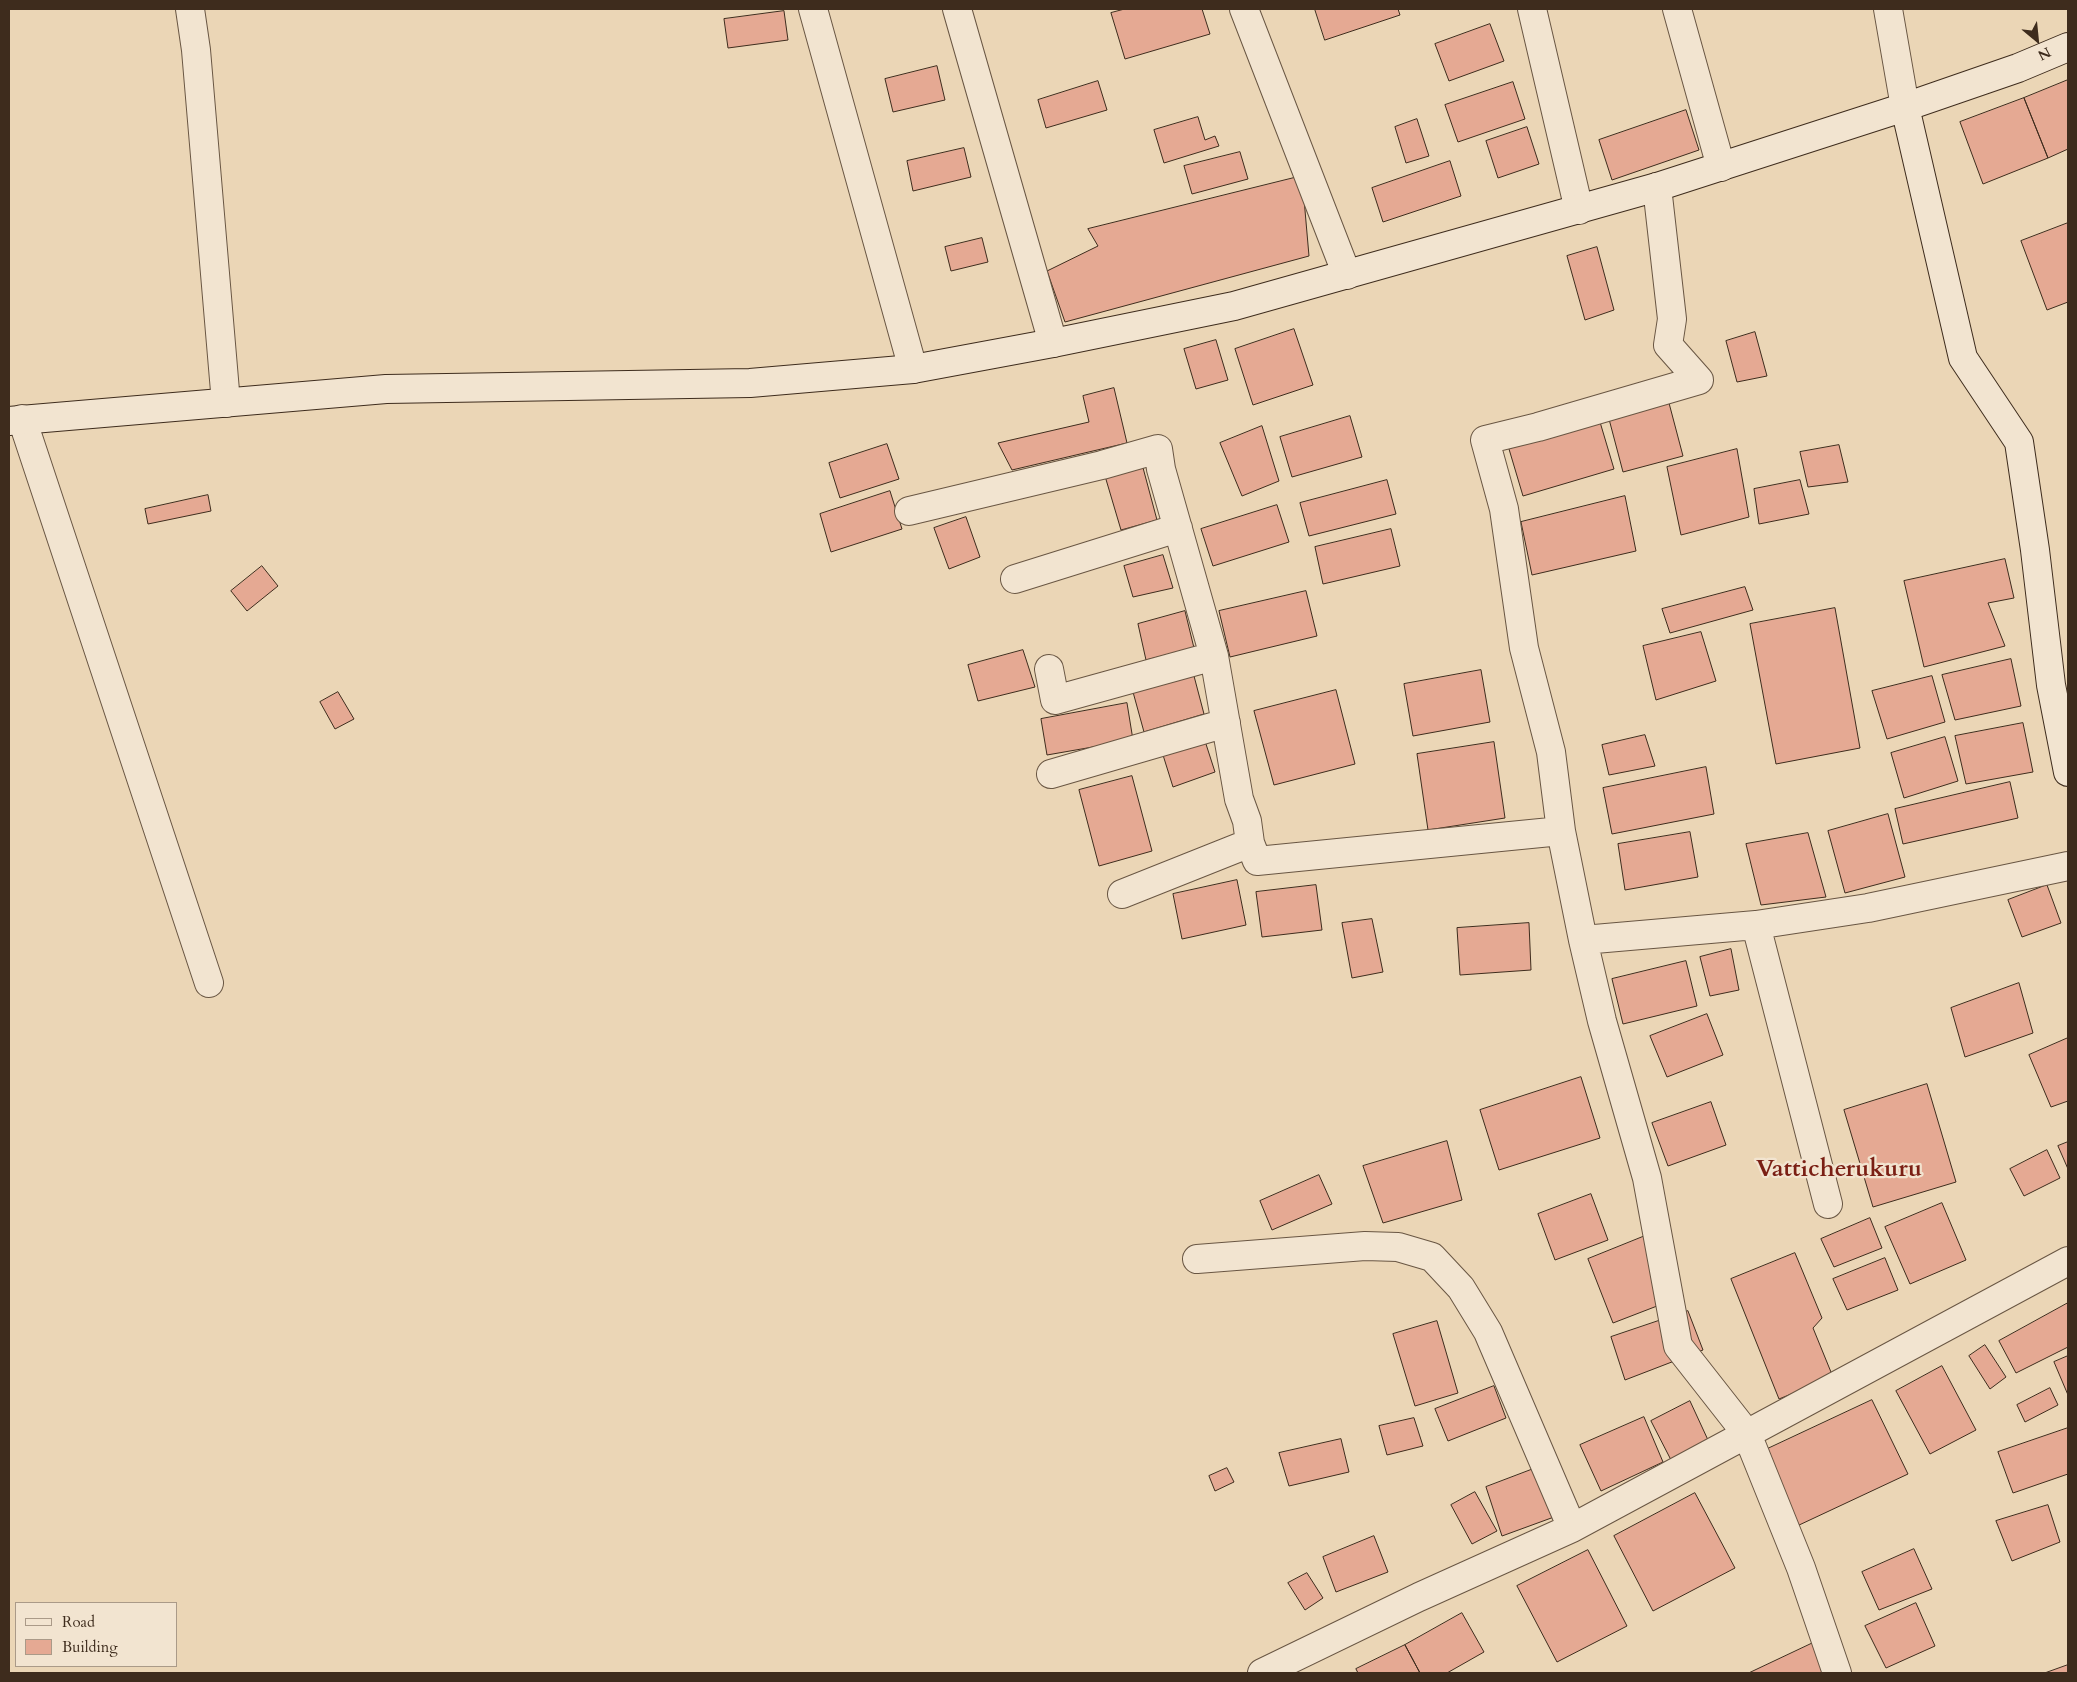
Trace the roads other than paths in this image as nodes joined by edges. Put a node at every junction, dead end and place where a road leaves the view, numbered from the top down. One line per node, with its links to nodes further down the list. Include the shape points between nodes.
1 (190, 9): 16 (street)
2 (813, 9): 15 (street)
3 (956, 9): 14 (street)
4 (1244, 9): 13 (street)
5 (1532, 9): 12 (street)
6 (1677, 9): 10 (street)
7 (1888, 9): 9 (street)
8 (2068, 47): 9 (street)
9 (1905, 107): 10 (street); 24 (street, via 1963,358 2019,442 2036,550 2051,685)
10 (1720, 166): 11 (street)
11 (1657, 187): 12 (street); 26 (street, via 1672,319 1668,345 1699,380 1485,440 1504,509 1524,648 1551,752)
12 (1579, 210): 13 (street)
13 (1347, 275): 14 (street, via 1234,306)
14 (1053, 343): 15 (street)
15 (913, 369): 16 (street, via 750,383 386,389)
16 (226, 403): 17 (street)
17 (15, 420): 32 (street)
18 (909, 511): 19 (street, via 1102,466 1158,448)
19 (1178, 528): 20 (street); 21 (street)
20 (1015, 579)
21 (1214, 656): 22 (street, via 1055,700); 23 (street)
22 (1049, 669)
23 (1226, 723): 25 (street); 27 (street)
24 (2068, 772)
25 (1051, 774)
26 (1561, 831): 27 (street, via 1257,861); 31 (street)
27 (1250, 843): 29 (street)
28 (2068, 866): 30 (street, via 1868,908)
29 (1122, 894)
30 (1756, 925): 31 (street); 33 (street)
31 (1582, 940): 36 (street, via 1647,1178 1678,1346)
32 (209, 983)
33 (1828, 1204)
34 (1197, 1259): 37 (street, via 1365,1246 1398,1247 1432,1257 1461,1288 1488,1332)
35 (2068, 1262): 36 (street)
36 (1747, 1434): 37 (street); 39 (street, via 1801,1568)
37 (1572, 1528): 38 (street)
38 (1262, 1673)
39 (1837, 1673)

